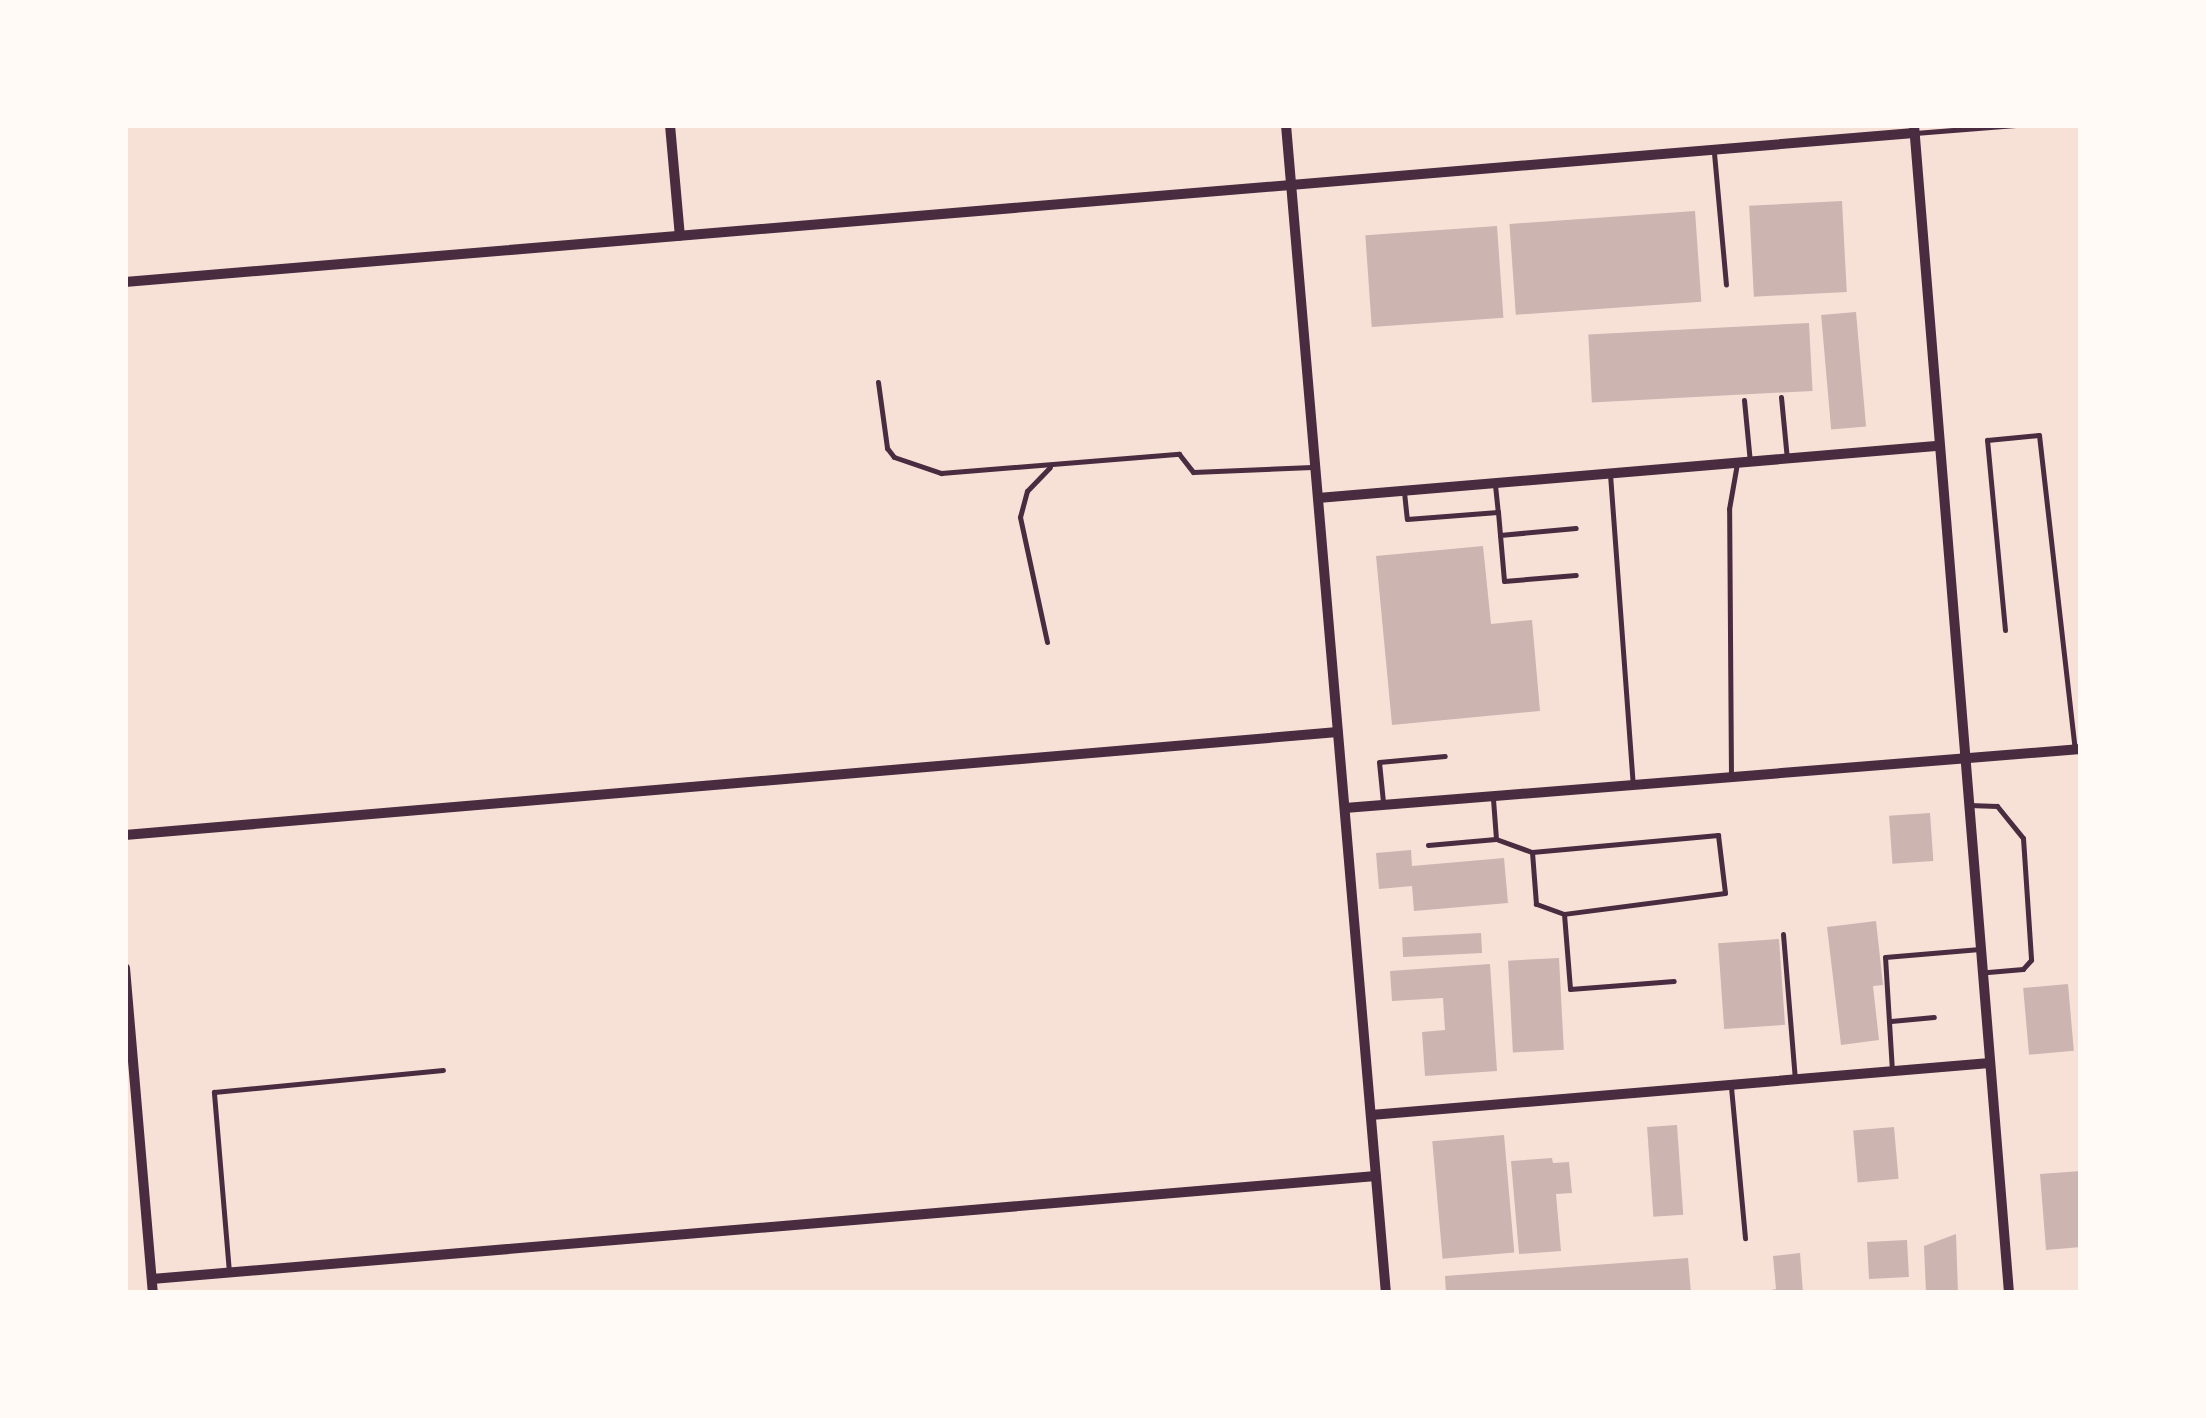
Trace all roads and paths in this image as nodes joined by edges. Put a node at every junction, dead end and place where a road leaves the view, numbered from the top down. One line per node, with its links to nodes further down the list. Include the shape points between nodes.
1 (670, 125): 7 (street)
2 (1286, 125): 6 (street)
3 (2016, 125): 4 (lane)
4 (1914, 129): 5 (street); 13 (street)
5 (1714, 150): 6 (street); 9 (lane)
6 (1291, 185): 7 (street); 17 (street)
7 (680, 236): 8 (street)
8 (125, 282)
9 (1726, 284)
10 (878, 382): 16 (lane, via 894,457 941,473)
11 (1782, 397): 14 (lane)
12 (1744, 400): 15 (lane)
13 (1936, 446): 14 (street); 31 (street)
14 (1786, 459): 15 (street)
15 (1743, 462): 18 (street); 32 (lane, via 1729,509)
16 (1052, 465): 17 (lane, via 1179,454 1192,472); 27 (lane, via 1028,491 1020,517)
17 (1316, 466): 21 (street)
18 (1610, 474): 19 (street); 33 (lane)
19 (1495, 483): 20 (street); 22 (lane)
20 (1404, 491): 21 (street); 22 (lane, via 1407,519)
21 (1318, 498): 28 (street)
22 (1498, 512): 24 (lane)
23 (1576, 528): 24 (lane)
24 (1500, 535): 25 (lane, via 1504,580)
25 (1576, 575)
26 (2005, 630): 29 (lane, via 1987,440 2039,435)
27 (1047, 642)
28 (1338, 732): 37 (street); 38 (street)
29 (2080, 750): 31 (street)
30 (1445, 756): 35 (lane, via 1379,762)
31 (1964, 758): 32 (street); 36 (street)
32 (1730, 777): 33 (street)
33 (1633, 785): 34 (street)
34 (1492, 796): 35 (street); 39 (lane)
35 (1383, 804): 37 (street)
36 (1968, 805): 44 (street); 46 (lane, via 1997,806 2022,838 2030,960 2023,969)
37 (1344, 808): 55 (street)
38 (125, 835)
39 (1496, 839): 40 (lane); 41 (lane)
40 (1428, 845)
41 (1532, 852): 42 (lane, via 1536,904); 42 (lane, via 1718,835 1725,893)
42 (1564, 914): 47 (lane, via 1570,989)
43 (1783, 934): 53 (lane)
44 (1980, 950): 46 (street); 49 (lane, via 1884,958)
45 (125, 968): 59 (street)
46 (1982, 972): 50 (street)
47 (1674, 981)
48 (1934, 1017): 49 (lane)
49 (1891, 1020): 52 (lane)
50 (1990, 1062): 52 (street); 62 (street)
51 (444, 1070): 58 (lane, via 214,1092)
52 (1892, 1071): 53 (street)
53 (1795, 1079): 54 (street)
54 (1731, 1084): 55 (street); 57 (lane)
55 (1371, 1115): 56 (street)
56 (1376, 1176): 58 (street); 61 (street)
57 (1746, 1238)
58 (230, 1272): 59 (street)
59 (152, 1278): 60 (street)
60 (153, 1293)
61 (1386, 1293)
62 (2009, 1293)

